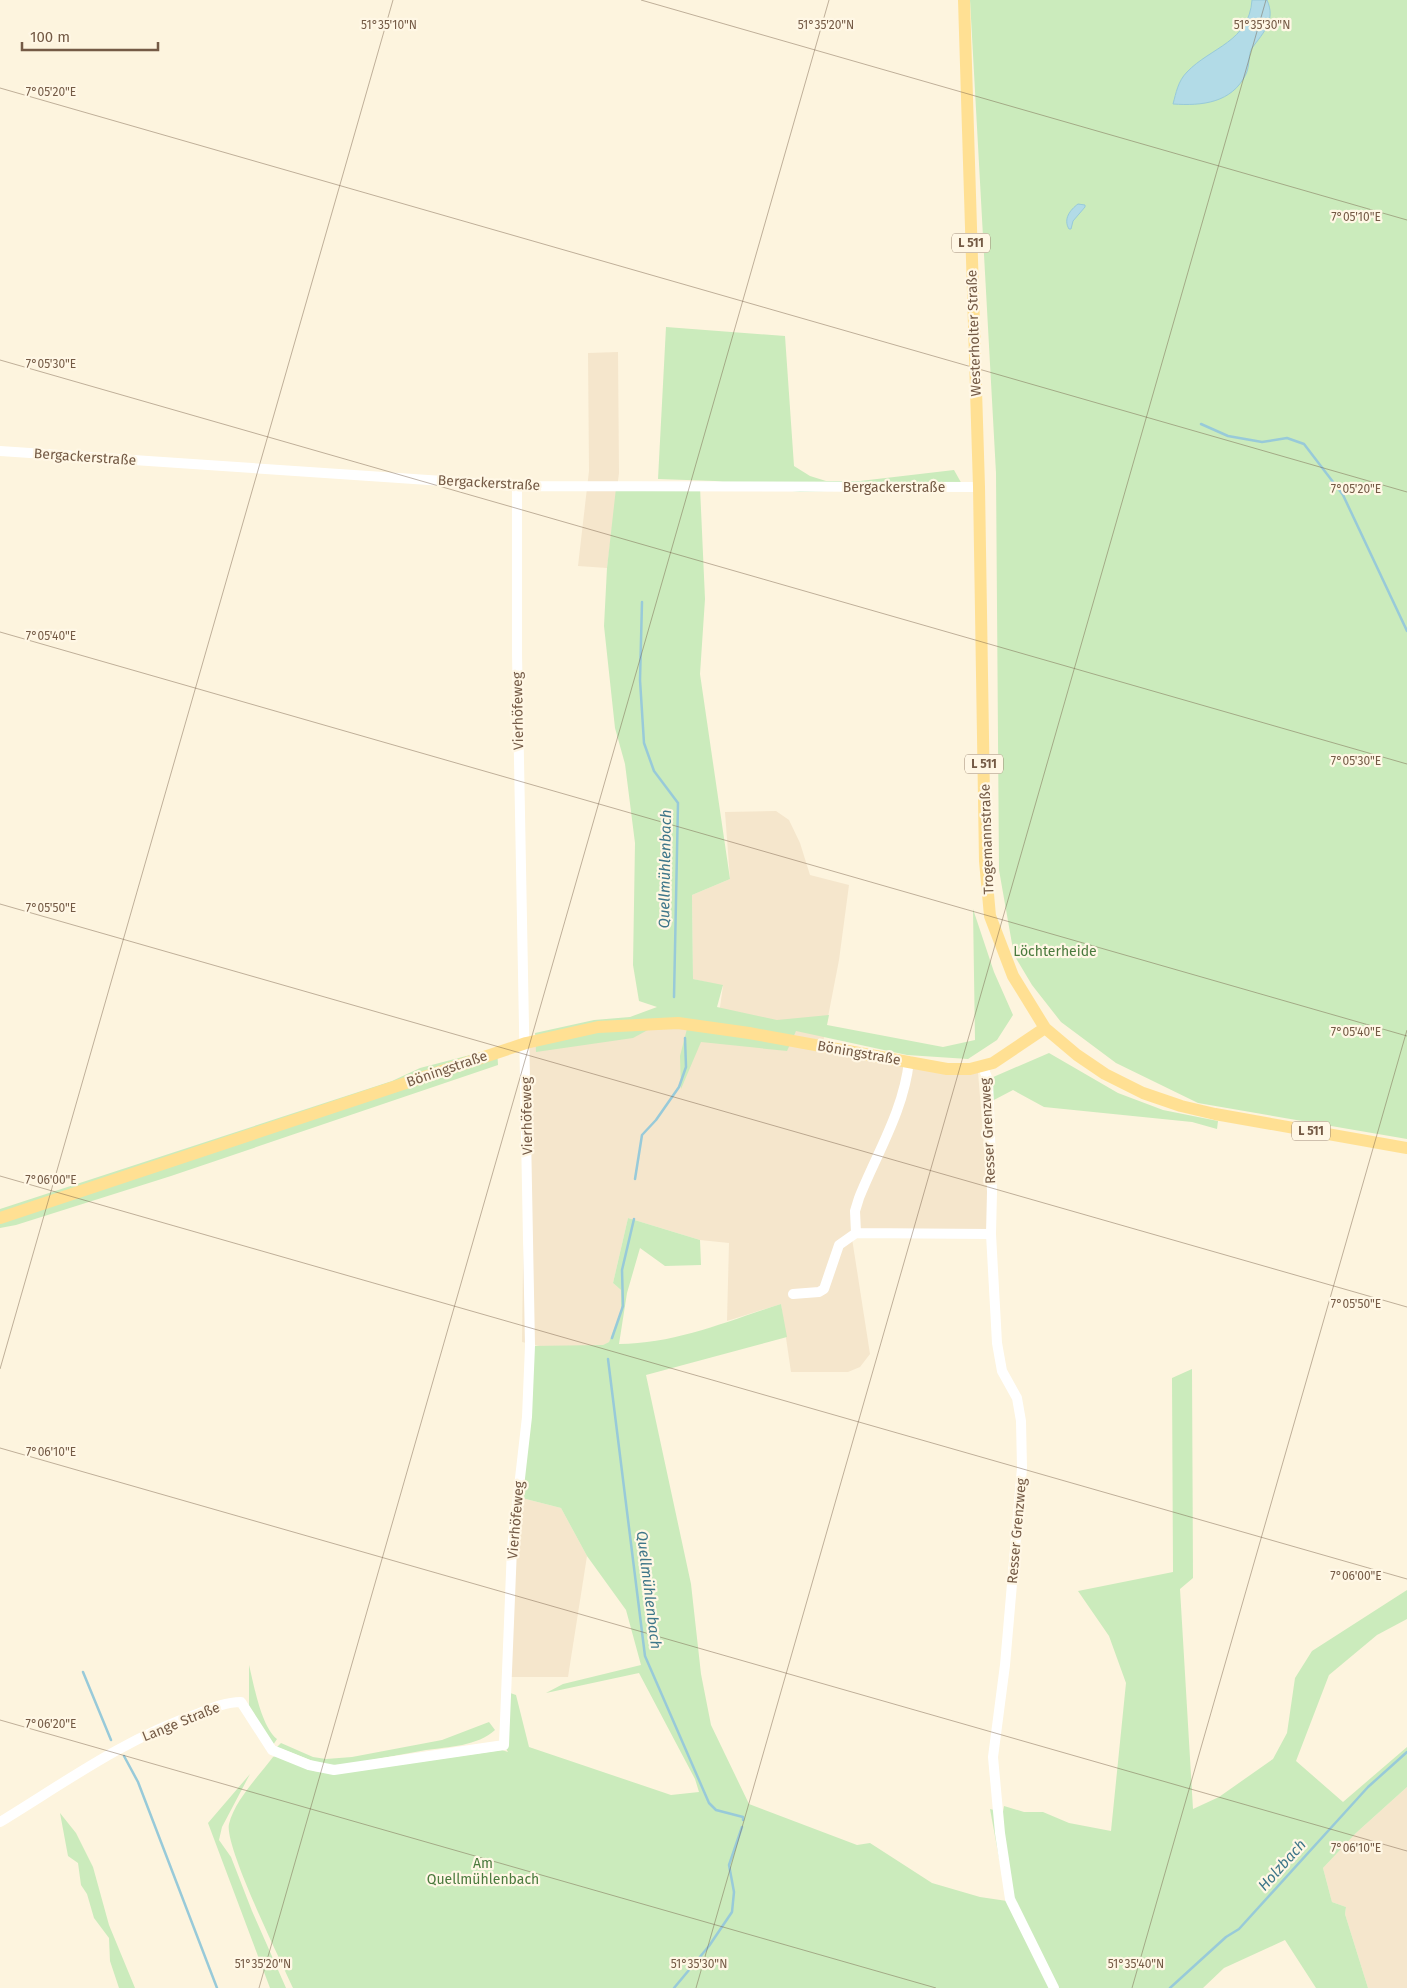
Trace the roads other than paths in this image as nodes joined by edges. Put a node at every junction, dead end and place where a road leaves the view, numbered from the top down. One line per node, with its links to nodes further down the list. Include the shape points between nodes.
1 (964, 0): 4 (main road, Westerholter Straße / L 511)
2 (0, 451): 3 (street, Bergackerstraße)
3 (517, 486): 4 (street, Bergackerstraße); 6 (street, Vierhöfeweg, via 516,654)
4 (980, 487): 5 (main road, Trogemannstraße / L 511, via 985,860 990,916 1013,976)
5 (1045, 1028): 8 (main road, Böningstraße); 9 (main road, L 511, via 1105,1074 1150,1096 1215,1114)
6 (526, 1043): 7 (main road, Böningstraße, via 598,1027 678,1024); 10 (main road, Böningstraße); 14 (street, Vierhöfeweg, via 530,1346 527,1417 512,1548)
7 (909, 1061): 8 (main road, Böningstraße, via 947,1069); 11 (street, Böningstraße, via 899,1108 857,1204)
8 (983, 1067): 12 (street, Resser Grenzweg, via 988,1080)
9 (1407, 1148)
10 (0, 1218)
11 (856, 1233): 12 (street); 13 (street, via 839,1245 824,1289)
12 (991, 1234): 16 (street, Resser Grenzweg, via 997,1342 1002,1371 1017,1398 1022,1421 1022,1468 1005,1665 993,1757 1010,1900)
13 (793, 1294)
14 (504, 1745): 15 (street, Lange Straße, via 334,1770 310,1765 272,1750 242,1702 231,1702 172,1722 121,1747)
15 (0, 1822)
16 (1054, 1988)

